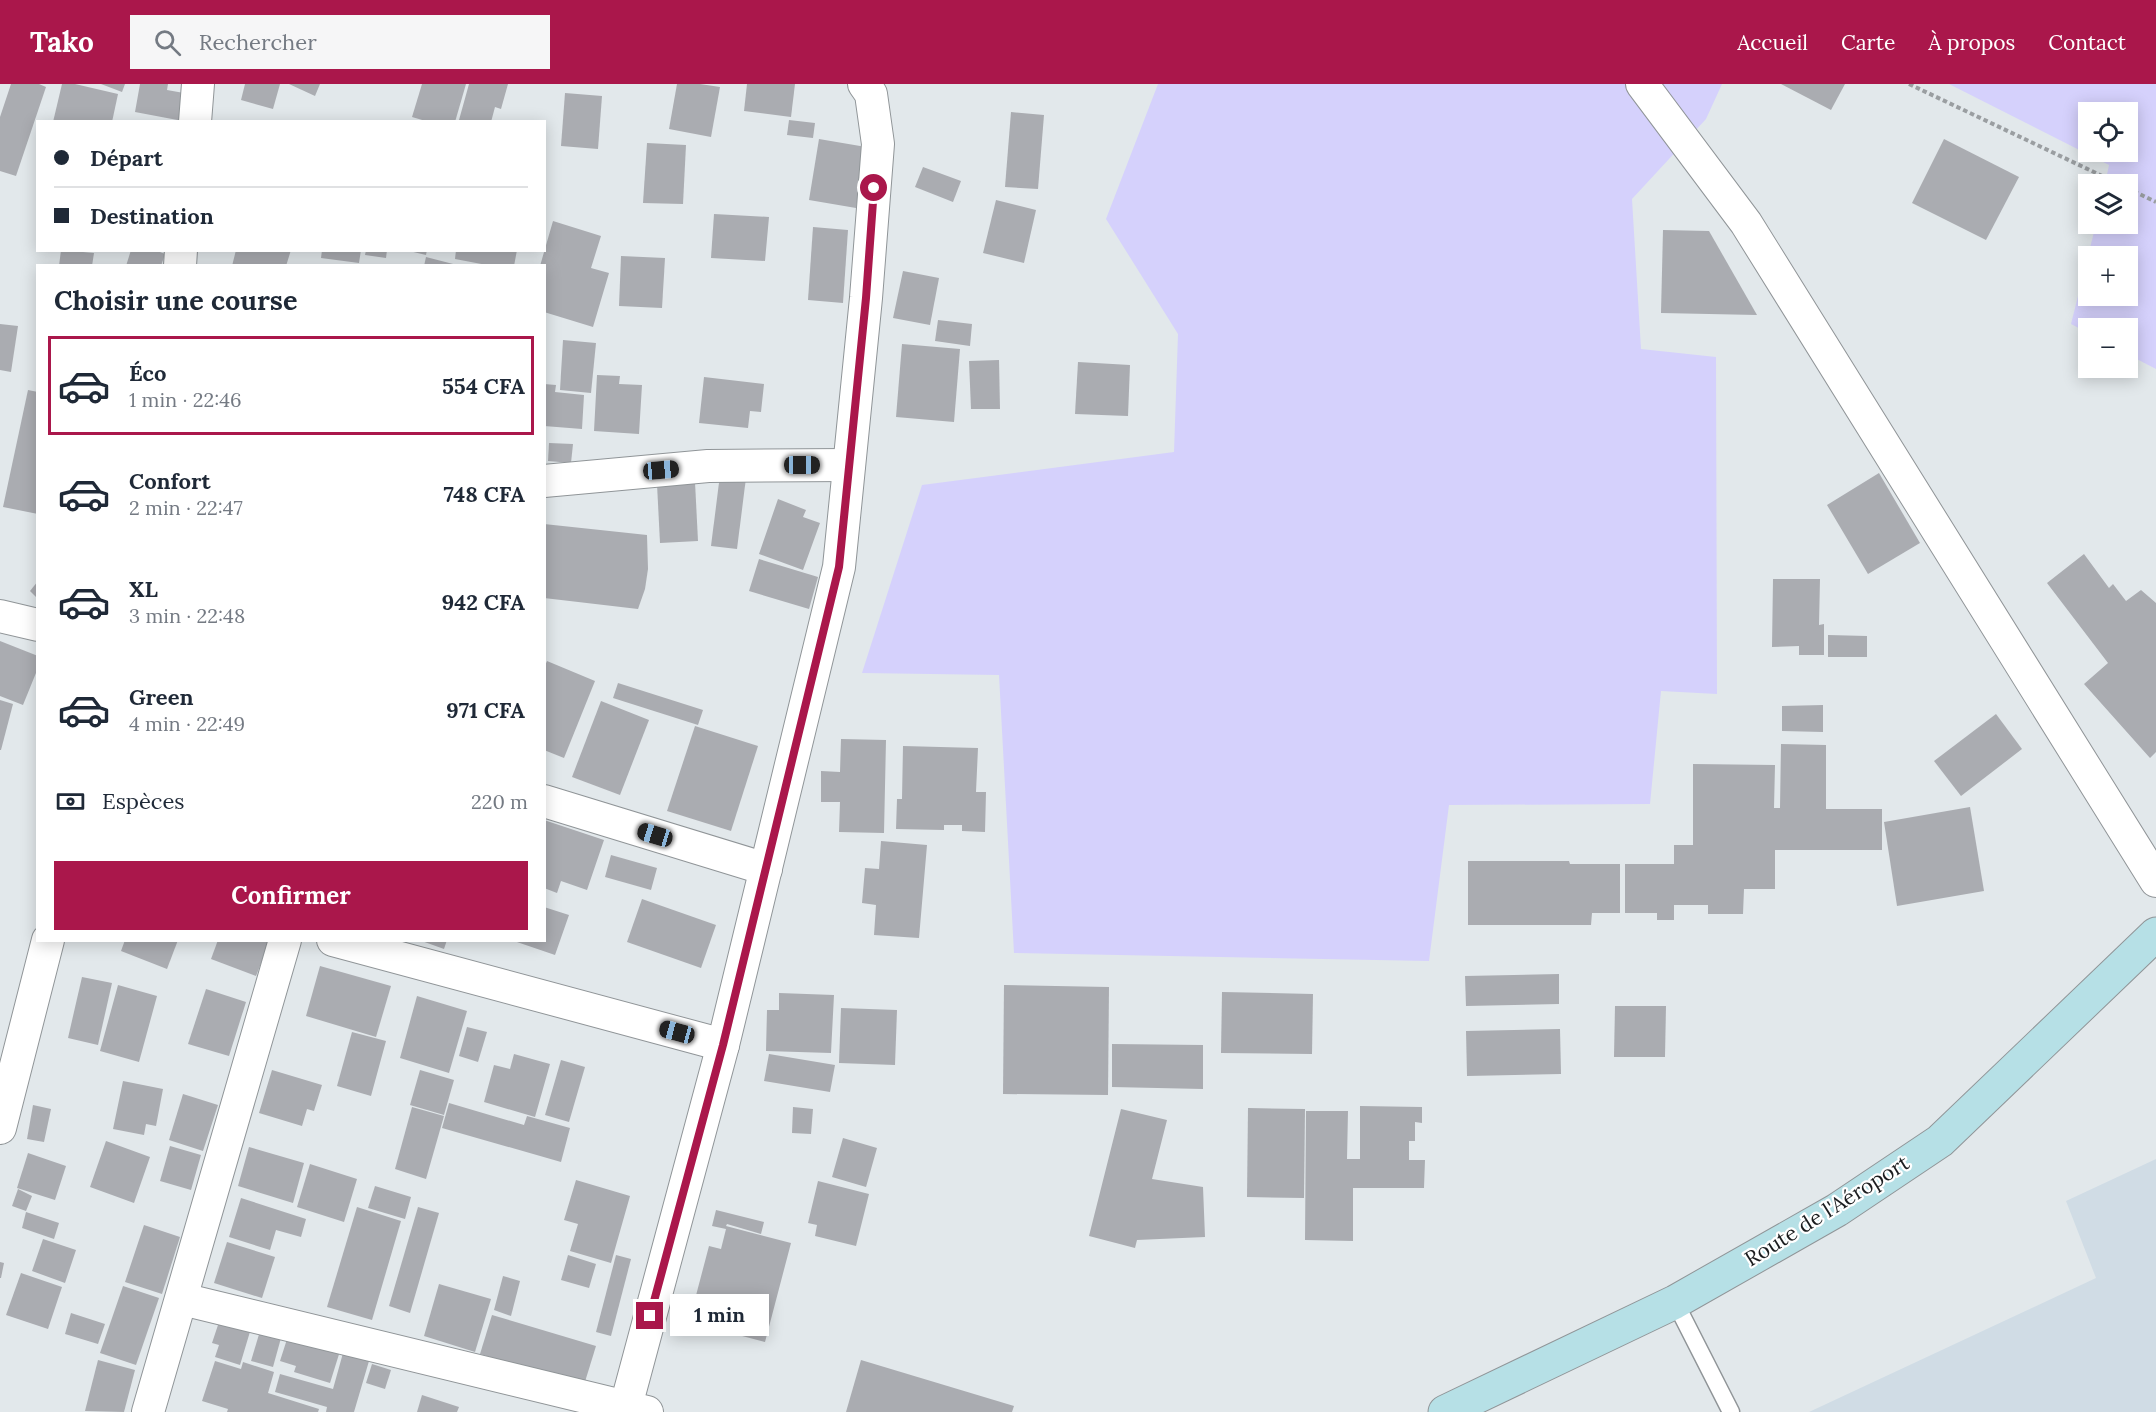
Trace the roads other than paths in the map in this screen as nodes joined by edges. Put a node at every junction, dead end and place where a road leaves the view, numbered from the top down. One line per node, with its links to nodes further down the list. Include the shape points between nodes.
1 (198, 84): 4 (street)
2 (864, 84): 5 (street, via 871,94 878,144)
3 (1642, 84): 11 (street, via 1746,223)
4 (195, 120)
5 (849, 465): 6 (street, via 708,466); 10 (street, via 839,567)
6 (546, 481)
7 (0, 616): 8 (street)
8 (36, 625)
9 (546, 802): 10 (street)
10 (766, 869): 16 (street)
11 (2156, 881)
12 (2156, 934): 19 (main road, Route de l'Aéroport, via 1940,1141 1837,1210)
13 (47, 942): 17 (street)
14 (284, 942): 18 (street)
15 (340, 942): 16 (street)
16 (723, 1045): 20 (street)
17 (0, 1128)
18 (182, 1299): 20 (street); 21 (street)
19 (1676, 1302): 22 (main road, Route de l'Aéroport); 23 (lane)
20 (637, 1409)
21 (148, 1412)
22 (1444, 1412)
23 (1731, 1412)

